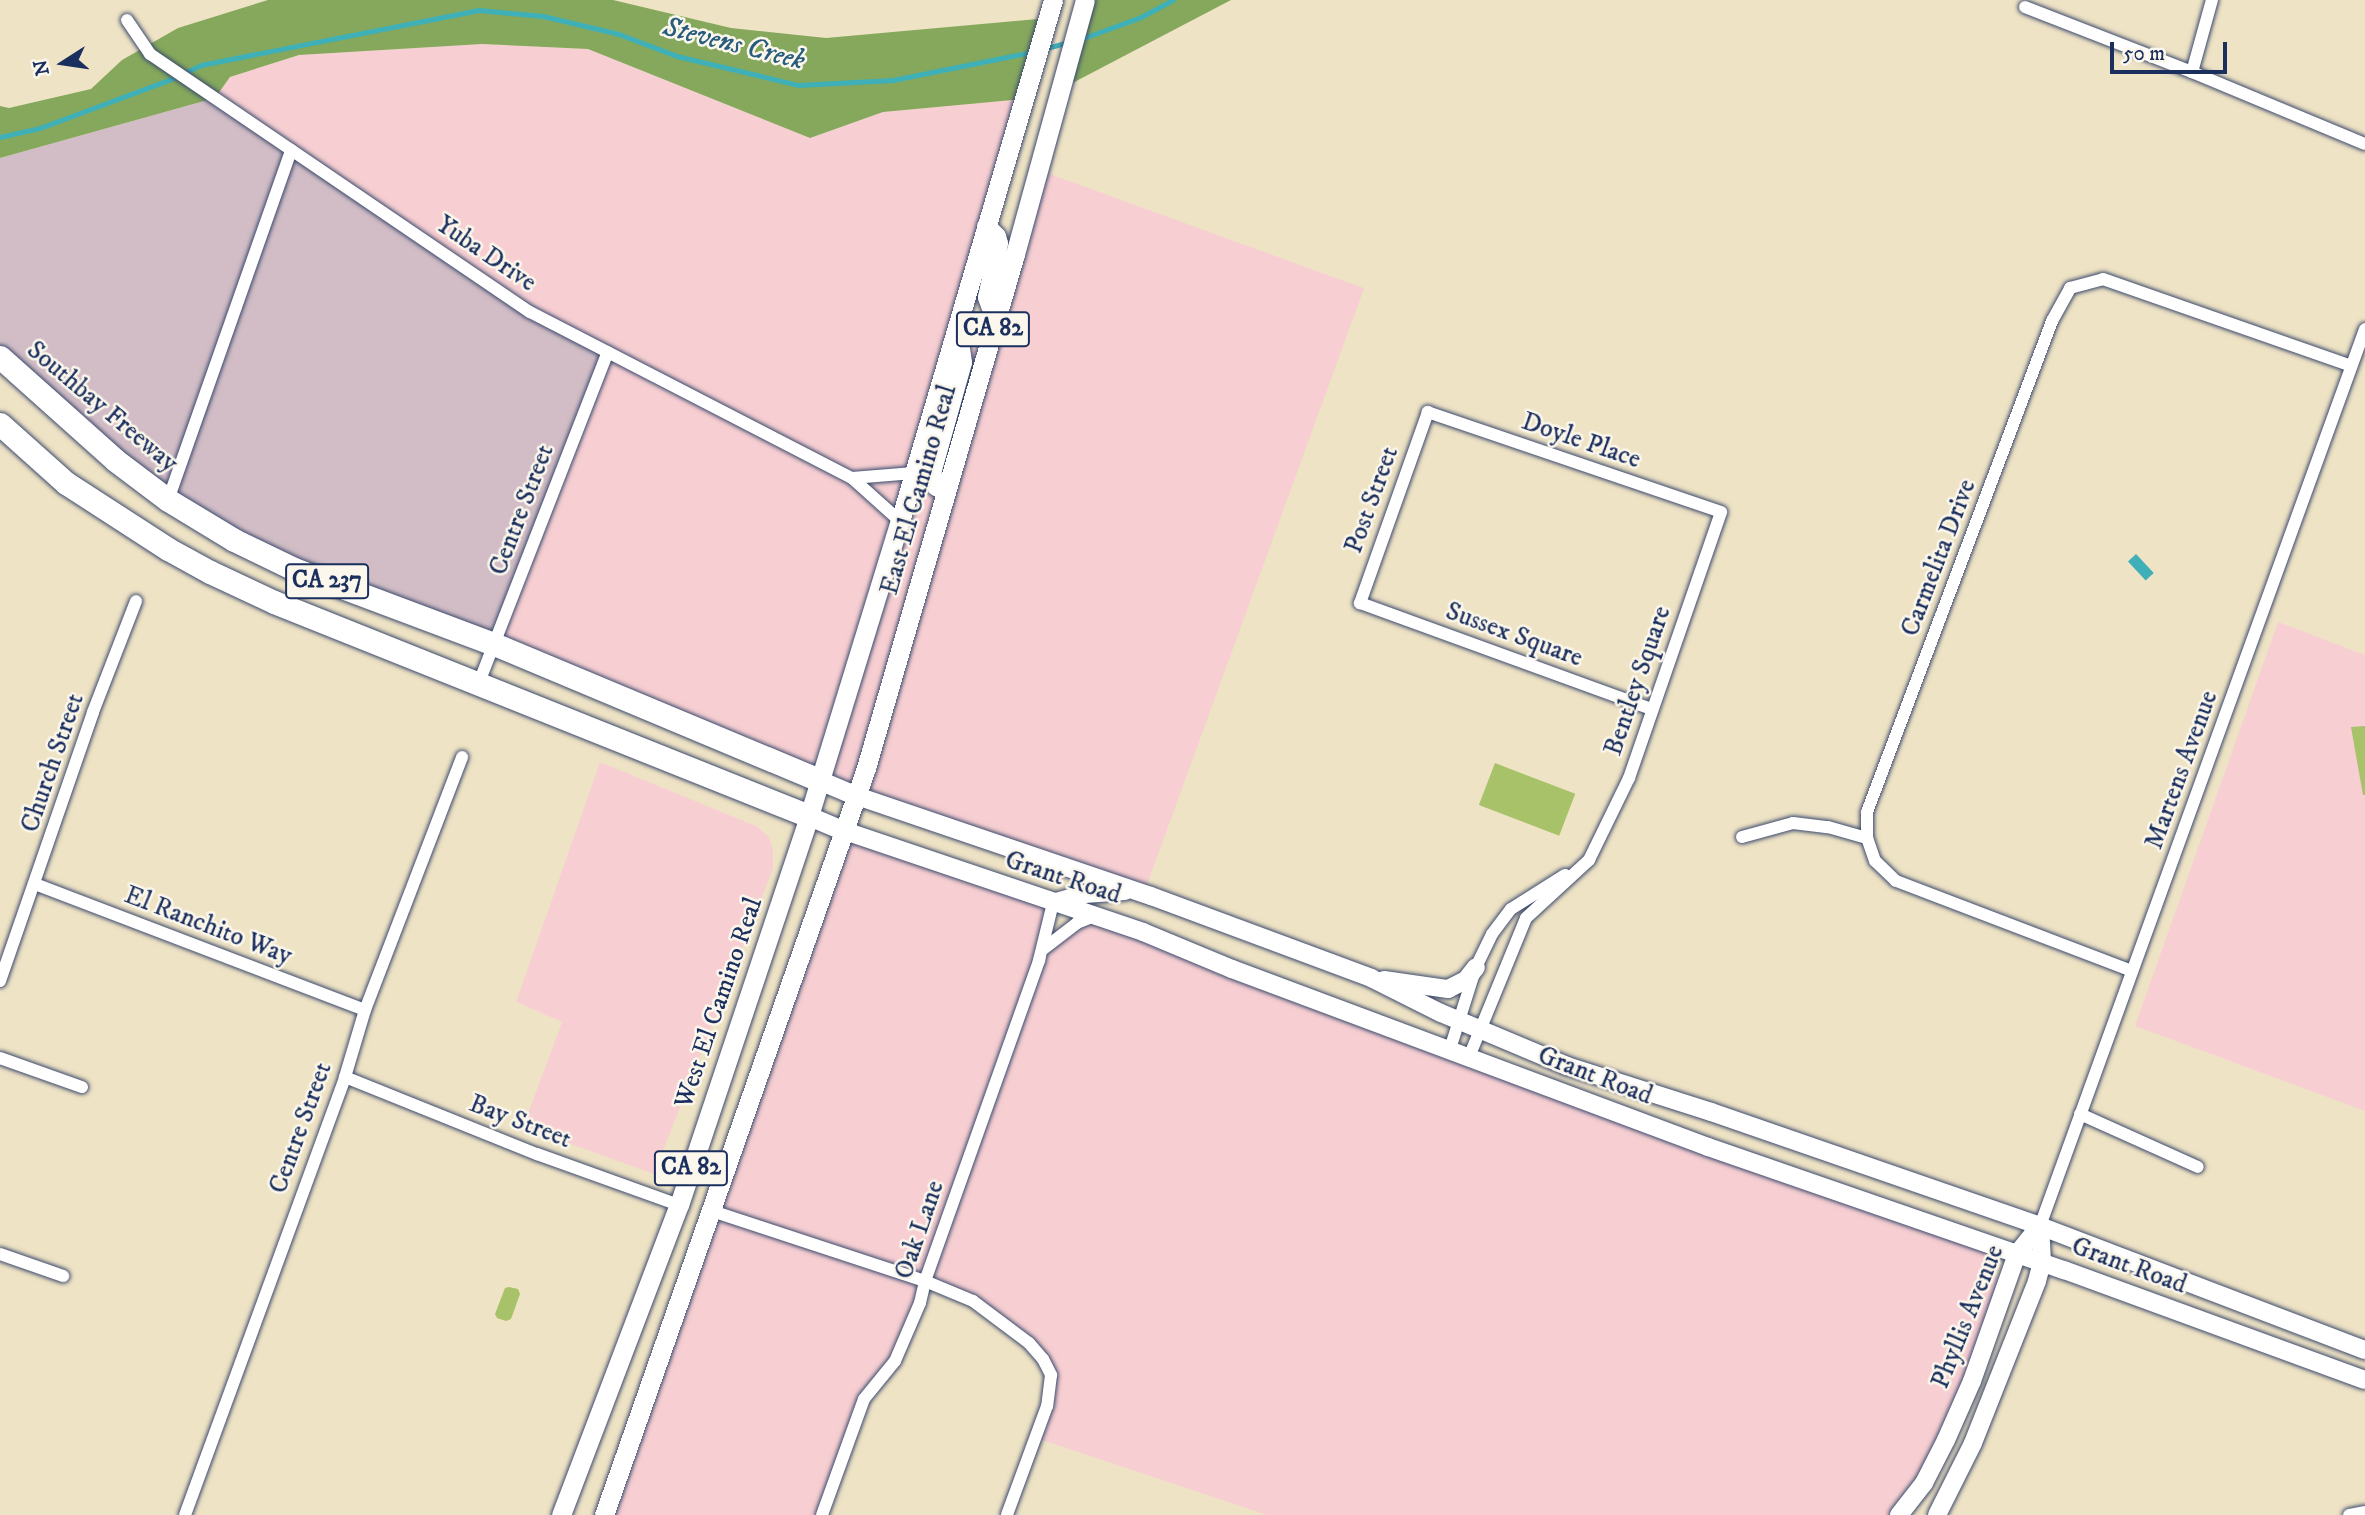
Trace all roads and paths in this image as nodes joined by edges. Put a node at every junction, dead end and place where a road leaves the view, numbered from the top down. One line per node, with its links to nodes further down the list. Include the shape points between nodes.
1 (1053, 0): 9 (main road, East El Camino Real / CA 82)
2 (2212, 0): 6 (street)
3 (1084, 2): 10 (main road, East El Camino Real / CA 82)
4 (2025, 7): 6 (street)
5 (127, 20): 8 (street, Yuba Drive, via 150,54)
6 (2192, 72): 7 (street)
7 (2365, 144)
8 (291, 150): 13 (street, Yuba Drive, via 530,312); 23 (street)
9 (986, 226): 10 (main road, via 998,243 987,297); 11 (main road, East El Camino Real / CA 82)
10 (996, 322): 22 (main road, East El Camino Real / CA 82)
11 (957, 327): 19 (main road, East El Camino Real / CA 82); 22 (main road, via 962,362 931,472 936,486)
12 (2365, 330): 15 (street, Martens Avenue)
13 (608, 352): 20 (street, Yuba Drive); 28 (street, Centre Street)
14 (0, 358): 23 (highway, Southbay Freeway / CA 237, via 115,460)
15 (2351, 366): 37 (street, Carmelita Drive, via 2103,279 2070,288 2052,321 1867,812); 47 (street, Martens Avenue)
16 (1427, 412): 24 (street, Doyle Place); 27 (street, Post Street)
17 (0, 424): 21 (highway, CA 237)
18 (0, 445): 21 (highway)
19 (914, 473): 20 (street); 25 (main road, East El Camino Real / CA 82)
20 (852, 478): 25 (street, Yuba Drive)
21 (66, 483): 29 (highway, CA 237, via 157,542 274,602)
22 (946, 489): 33 (main road, East El Camino Real / CA 82)
23 (168, 500): 28 (highway, CA 237, via 294,569)
24 (1721, 512): 30 (street, Bentley Square)
25 (900, 521): 32 (main road, East El Camino Real / CA 82)
26 (136, 601): 40 (street, Church Street)
27 (1360, 603): 30 (street, Sussex Square)
28 (494, 644): 29 (street, Centre Street); 32 (highway, CA 237)
29 (478, 685): 34 (highway)
30 (1652, 709): 38 (street, Bentley Square, via 1629,778)
31 (462, 757): 50 (street, Centre Street)
32 (819, 780): 33 (main road, Grant Road / CA 237); 34 (main road, West El Camino Real / CA 82)
33 (857, 796): 35 (main road, East El Camino Real / CA 82); 39 (main road, Grant Road)
34 (809, 816): 35 (main road, Grant Road); 60 (main road, West El Camino Real / CA 82)
35 (845, 831): 43 (main road, Grant Road); 61 (main road, CA 82)
36 (1742, 837): 37 (street, via 1793,823)
37 (1867, 838): 47 (street, via 1875,861 1896,880)
38 (1588, 860): 46 (street, via 1511,909); 52 (street, Bentley Square, via 1526,918)
39 (1076, 871): 41 (main road, Grant Road); 42 (main road)
40 (35, 884): 49 (street, Church Street); 50 (street, El Ranchito Way)
41 (1136, 891): 42 (main road); 48 (main road, Grant Road)
42 (1085, 894): 43 (main road); 44 (main road)
43 (1053, 903): 44 (main road, Grant Road); 45 (street, Oak Lane)
44 (1094, 916): 45 (street); 53 (main road, Grant Road)
45 (1042, 950): 67 (street, Oak Lane)
46 (1476, 967): 48 (main road, via 1466,980 1447,989); 51 (street)
47 (2132, 971): 58 (street, Martens Avenue)
48 (1371, 978): 51 (main road, Grant Road)
49 (0, 981)
50 (365, 1010): 56 (street, Centre Street)
51 (1460, 1021): 52 (main road, Grant Road); 53 (street)
52 (1480, 1030): 54 (street, Bentley Square); 62 (main road, Grant Road, via 1567,1066)
53 (1450, 1049): 54 (main road, Grant Road)
54 (1469, 1057): 64 (main road, Grant Road, via 1708,1147)
55 (0, 1058): 57 (street)
56 (345, 1077): 60 (street, Bay Street); 71 (street, Centre Street)
57 (82, 1087)
58 (2080, 1114): 59 (street); 62 (street, Martens Avenue)
59 (2198, 1167)
60 (679, 1205): 72 (main road, West El Camino Real / CA 82)
61 (712, 1211): 67 (street); 73 (main road, CA 82)
62 (2040, 1226): 64 (main road, Phyllis Avenue); 65 (main road, Phyllis Avenue); 68 (main road, Grant Road)
63 (0, 1254): 66 (street)
64 (2017, 1254): 65 (main road, Grant Road); 76 (main road, Phyllis Avenue, via 1946,1440 1924,1483)
65 (2042, 1262): 69 (main road, Grant Road); 77 (main road, Phyllis Avenue, via 1973,1443)
66 (63, 1276)
67 (925, 1281): 74 (street, Oak Lane, via 895,1361 864,1399); 75 (street, via 988,1310 1029,1343 1051,1375 1047,1406)
68 (2365, 1350)
69 (2365, 1380)
70 (2365, 1512): 78 (street)
71 (186, 1515)
72 (561, 1515)
73 (604, 1515)
74 (822, 1515)
75 (1007, 1515)
76 (1899, 1515)
77 (1937, 1515)
78 (2349, 1515)

